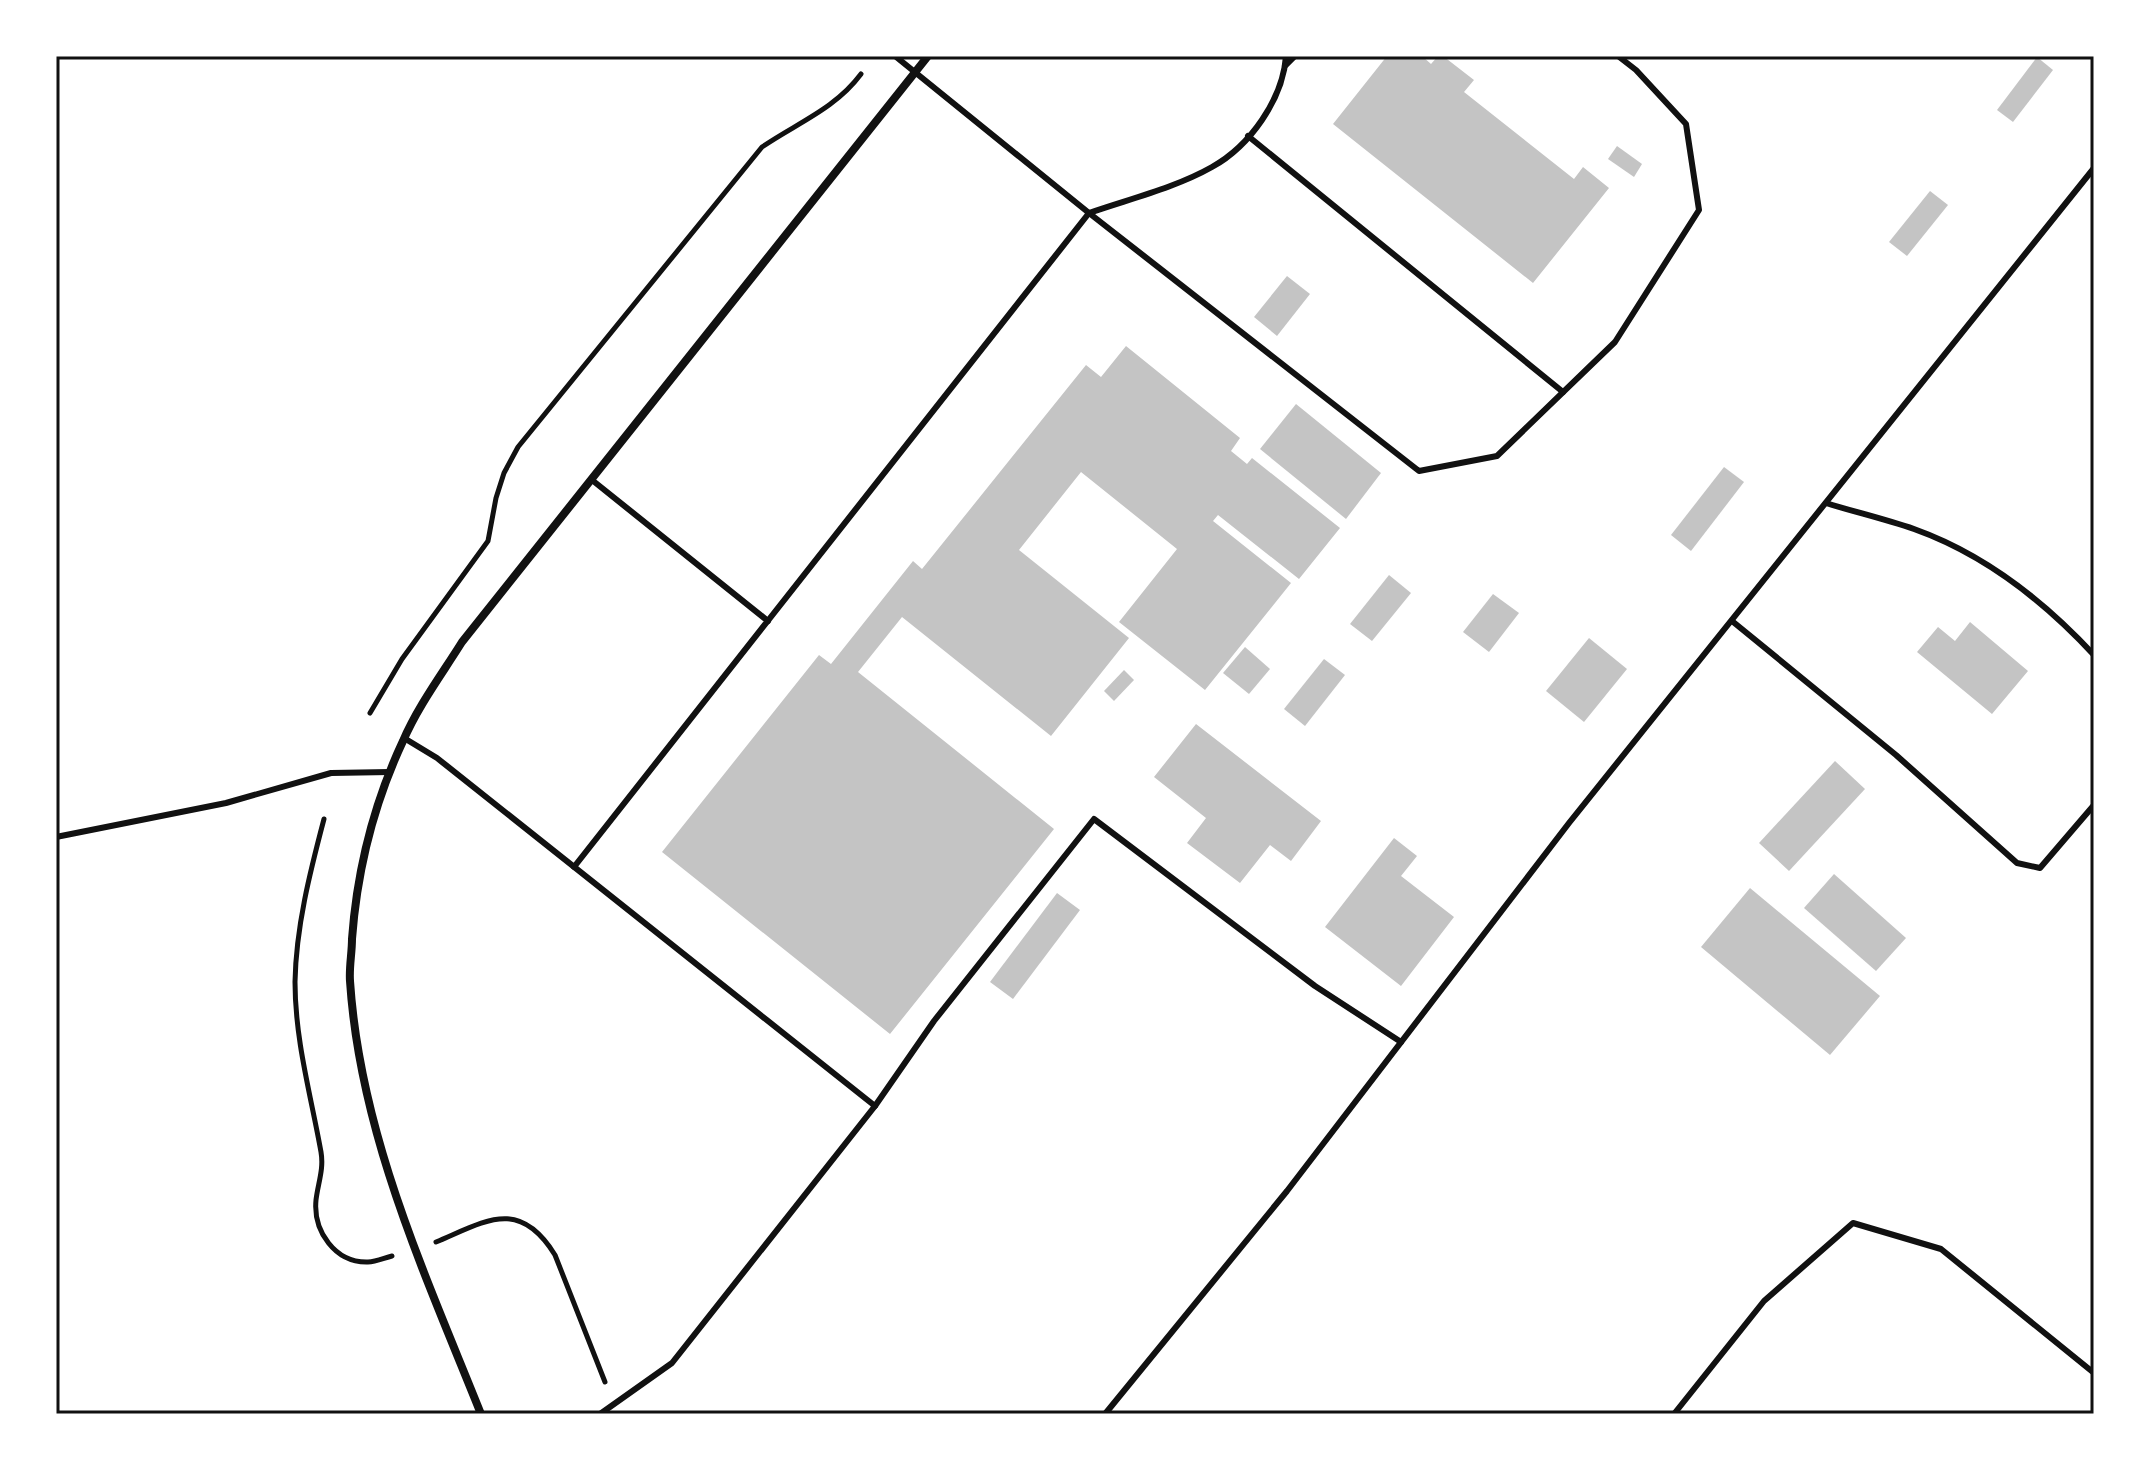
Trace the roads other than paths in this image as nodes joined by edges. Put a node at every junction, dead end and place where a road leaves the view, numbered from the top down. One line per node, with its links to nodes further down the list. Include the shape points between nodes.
1 (895, 56): 7 (lane)
2 (928, 56): 7 (street)
3 (1286, 56): 6 (lane)
4 (1295, 56): 6 (lane)
5 (1618, 56): 11 (lane, via 1686,124 1699,210 1615,342)
6 (1285, 66): 8 (lane, via 1272,106)
7 (915, 72): 10 (lane); 12 (street)
8 (1248, 136): 10 (lane, via 1214,167); 11 (lane)
9 (2094, 168): 13 (lane)
10 (1089, 213): 11 (lane, via 1419,471 1497,456); 14 (lane)
11 (1563, 392)
12 (592, 480): 14 (lane); 17 (street, via 462,642)
13 (1826, 503): 15 (lane); 16 (lane, via 1917,530 1991,566 2058,617)
14 (768, 621): 21 (lane)
15 (1732, 621): 19 (lane, via 1896,755 2017,863 2040,868); 22 (lane)
16 (2094, 655)
17 (404, 738): 18 (street); 21 (lane, via 437,758)
18 (390, 772): 20 (lane, via 331,773 226,803); 25 (street, via 355,896 350,979 364,1082 391,1186)
19 (2094, 805)
20 (56, 837)
21 (574, 867): 23 (lane)
22 (1401, 1042): 23 (lane, via 1315,986 1094,819 934,1021); 27 (lane)
23 (875, 1106): 26 (lane, via 672,1363)
24 (2094, 1373): 28 (lane, via 1941,1249 1853,1223 1764,1301)
25 (481, 1414)
26 (600, 1414)
27 (1105, 1414)
28 (1674, 1414)

